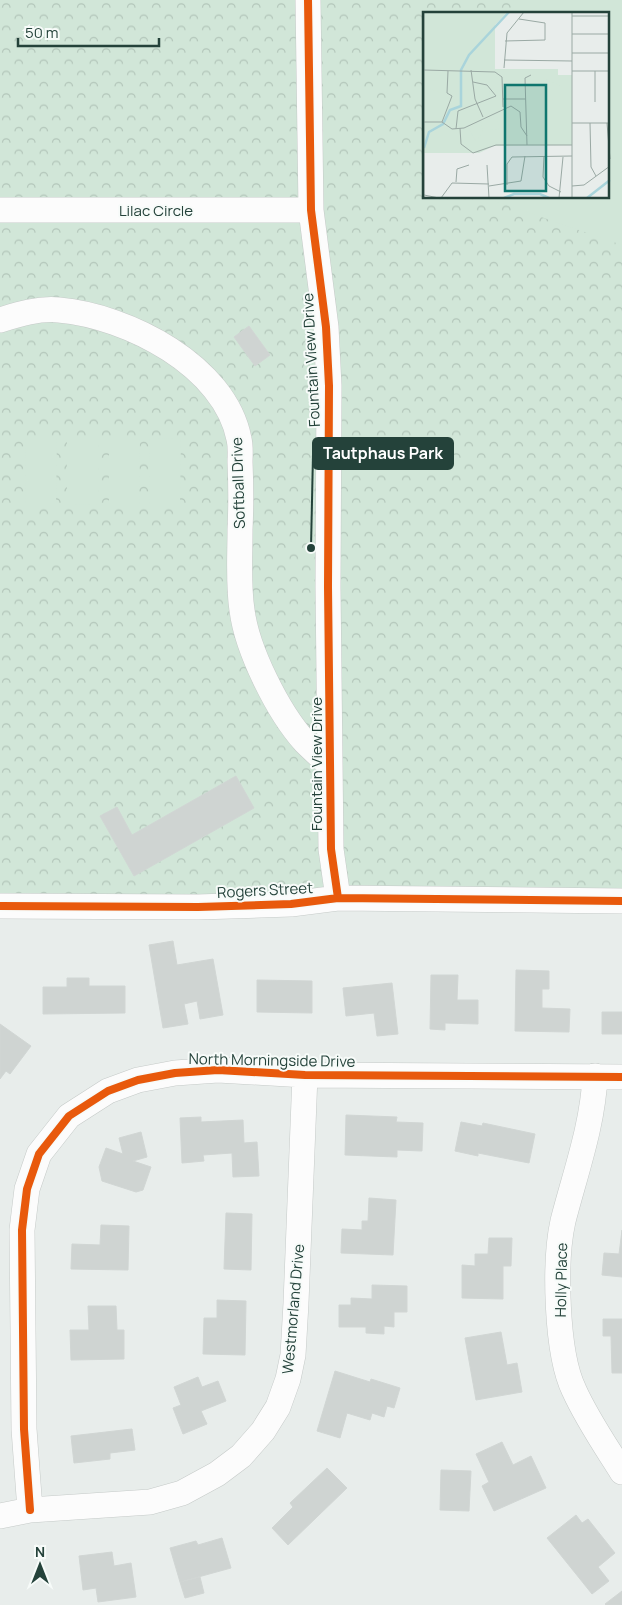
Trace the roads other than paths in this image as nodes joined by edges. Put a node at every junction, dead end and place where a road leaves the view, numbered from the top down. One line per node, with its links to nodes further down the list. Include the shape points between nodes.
1 (308, 0): 3 (street, Fountain View Drive)
2 (0, 210): 3 (street, Lilac Circle)
3 (311, 210): 5 (street, Fountain View Drive, via 326,327 329,386)
4 (0, 320): 5 (street, Softball Drive, via 30,311 84,313 117,323 167,347 190,362 210,383 235,425 240,441 240,587 248,638 266,682 287,717 305,741)
5 (330, 765): 6 (street, Fountain View Drive, via 331,850)
6 (338, 898): 7 (street, Rogers Street); 8 (street, Rogers Street, via 291,904 198,907)
7 (622, 901)
8 (0, 906)
9 (305, 1075): 10 (street, North Morningside Drive); 13 (street, Westmorland Drive, via 292,1354 288,1379 278,1407 263,1431 241,1456 182,1493 150,1502); 13 (street, North Morningside Drive, via 218,1070 138,1080 108,1090 69,1116 39,1154 27,1189 22,1230 24,1429)
10 (595, 1076): 11 (street, North Morningside Drive); 12 (street, Holly Place, via 594,1100 563,1224 558,1266 561,1344 573,1388)
11 (622, 1077)
12 (622, 1472)
13 (30, 1510): 14 (street, Westmorland Drive)
14 (0, 1516)

